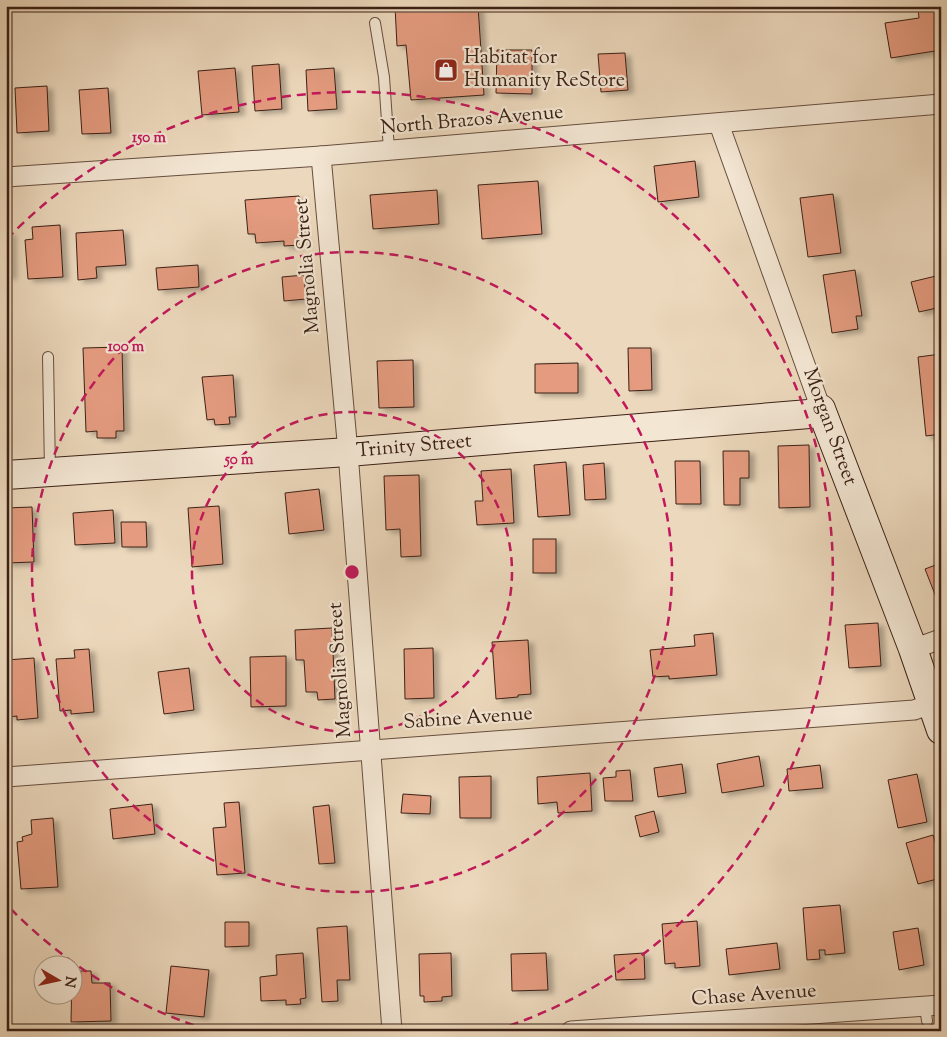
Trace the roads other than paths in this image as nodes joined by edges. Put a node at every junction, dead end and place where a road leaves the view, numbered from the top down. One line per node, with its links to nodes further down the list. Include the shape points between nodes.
1 (375, 23): 4 (lane, via 384,77)
2 (941, 104): 3 (street, North Brazos Avenue)
3 (719, 124): 4 (street, North Brazos Avenue); 8 (street, Morgan Street)
4 (389, 150): 5 (street, North Brazos Avenue)
5 (321, 156): 6 (street, North Brazos Avenue); 9 (street, Magnolia Street)
6 (6, 177)
7 (48, 357): 10 (lane)
8 (821, 409): 9 (street, Trinity Street, via 808,414); 13 (street, Morgan Street)
9 (348, 452): 10 (street, Trinity Street); 16 (street, Magnolia Street)
10 (50, 472): 11 (street, Trinity Street)
11 (6, 475)
12 (941, 639): 13 (street)
13 (913, 649): 14 (street, Morgan Street)
14 (931, 704): 15 (street, Morgan Street); 16 (street, Sabine Avenue, via 914,710)
15 (941, 730)
16 (370, 749): 17 (street, Sabine Avenue); 19 (street, Magnolia Street)
17 (6, 776)
18 (931, 1011): 20 (street, Chase Avenue)
19 (392, 1031)
20 (571, 1031)

